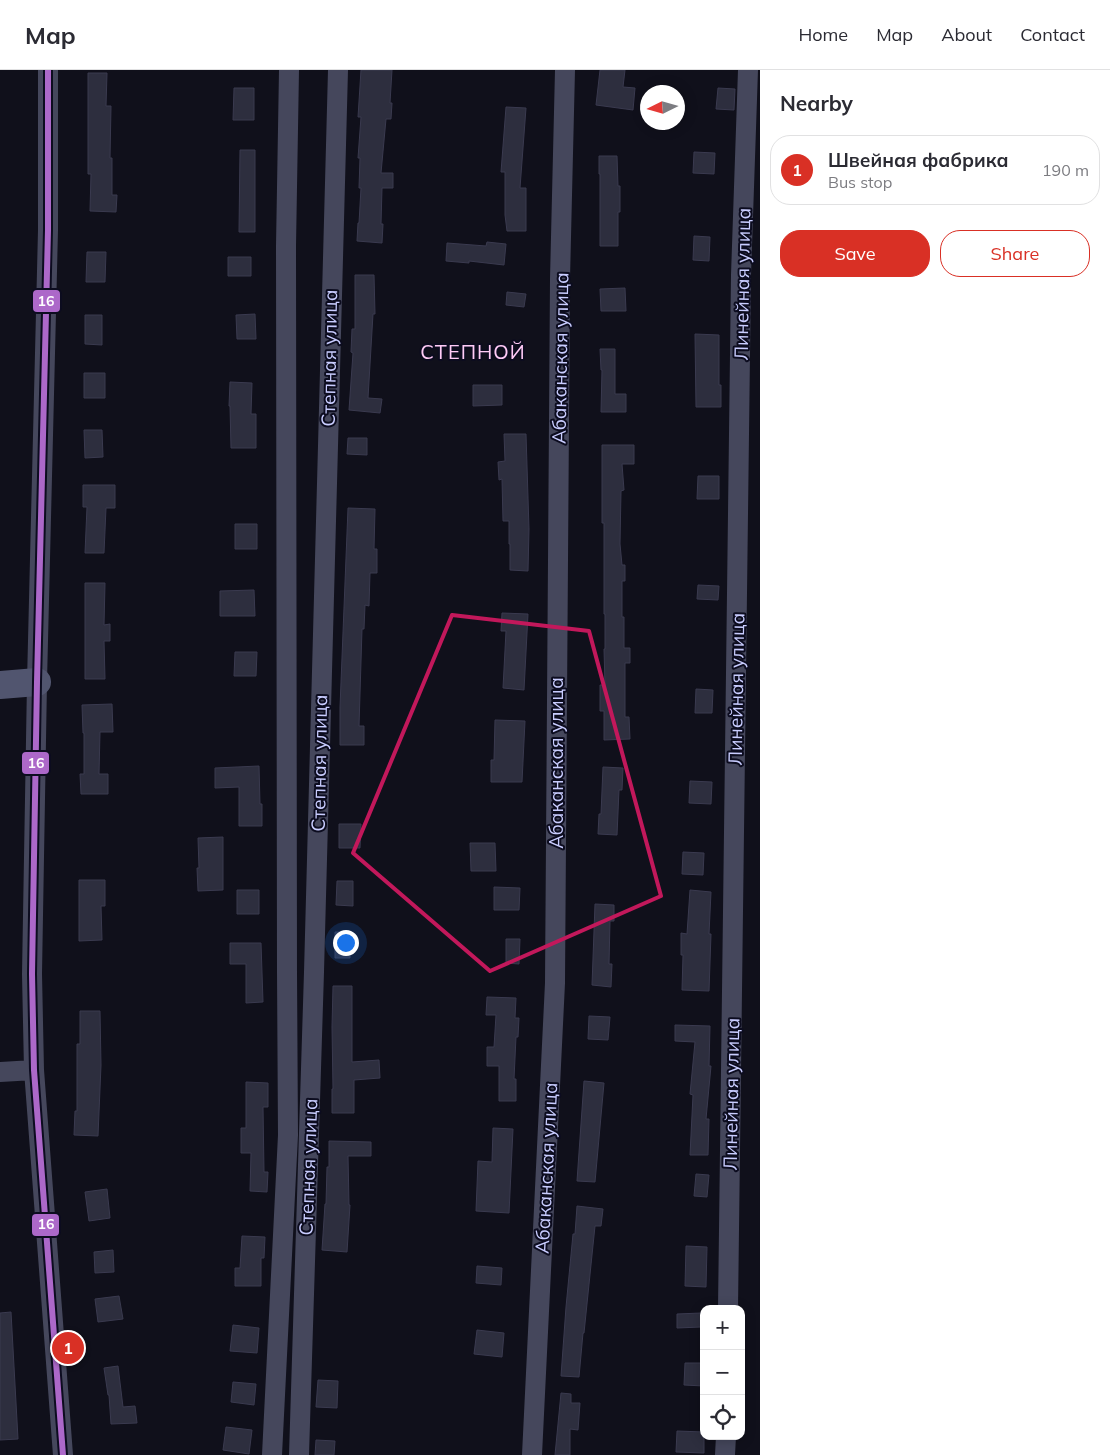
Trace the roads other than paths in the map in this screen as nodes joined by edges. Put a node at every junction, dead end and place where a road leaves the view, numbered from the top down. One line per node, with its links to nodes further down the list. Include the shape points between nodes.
1 (48, 70): 6 (street, via 48,230)
2 (289, 70): 13 (street, Степная улица, via 286,246 288,1135)
3 (338, 70): 14 (street, Степная улица)
4 (564, 70): 15 (street, Абаканская улица, via 555,983)
5 (748, 70): 10 (street, Линейная улица, via 741,275)
6 (36, 682): 7 (street); 8 (street)
7 (0, 685)
8 (34, 1070): 9 (street); 12 (street)
9 (0, 1072)
10 (728, 1305)
11 (726, 1440): 16 (street)
12 (63, 1455)
13 (272, 1455)
14 (299, 1455)
15 (532, 1455)
16 (726, 1455)

